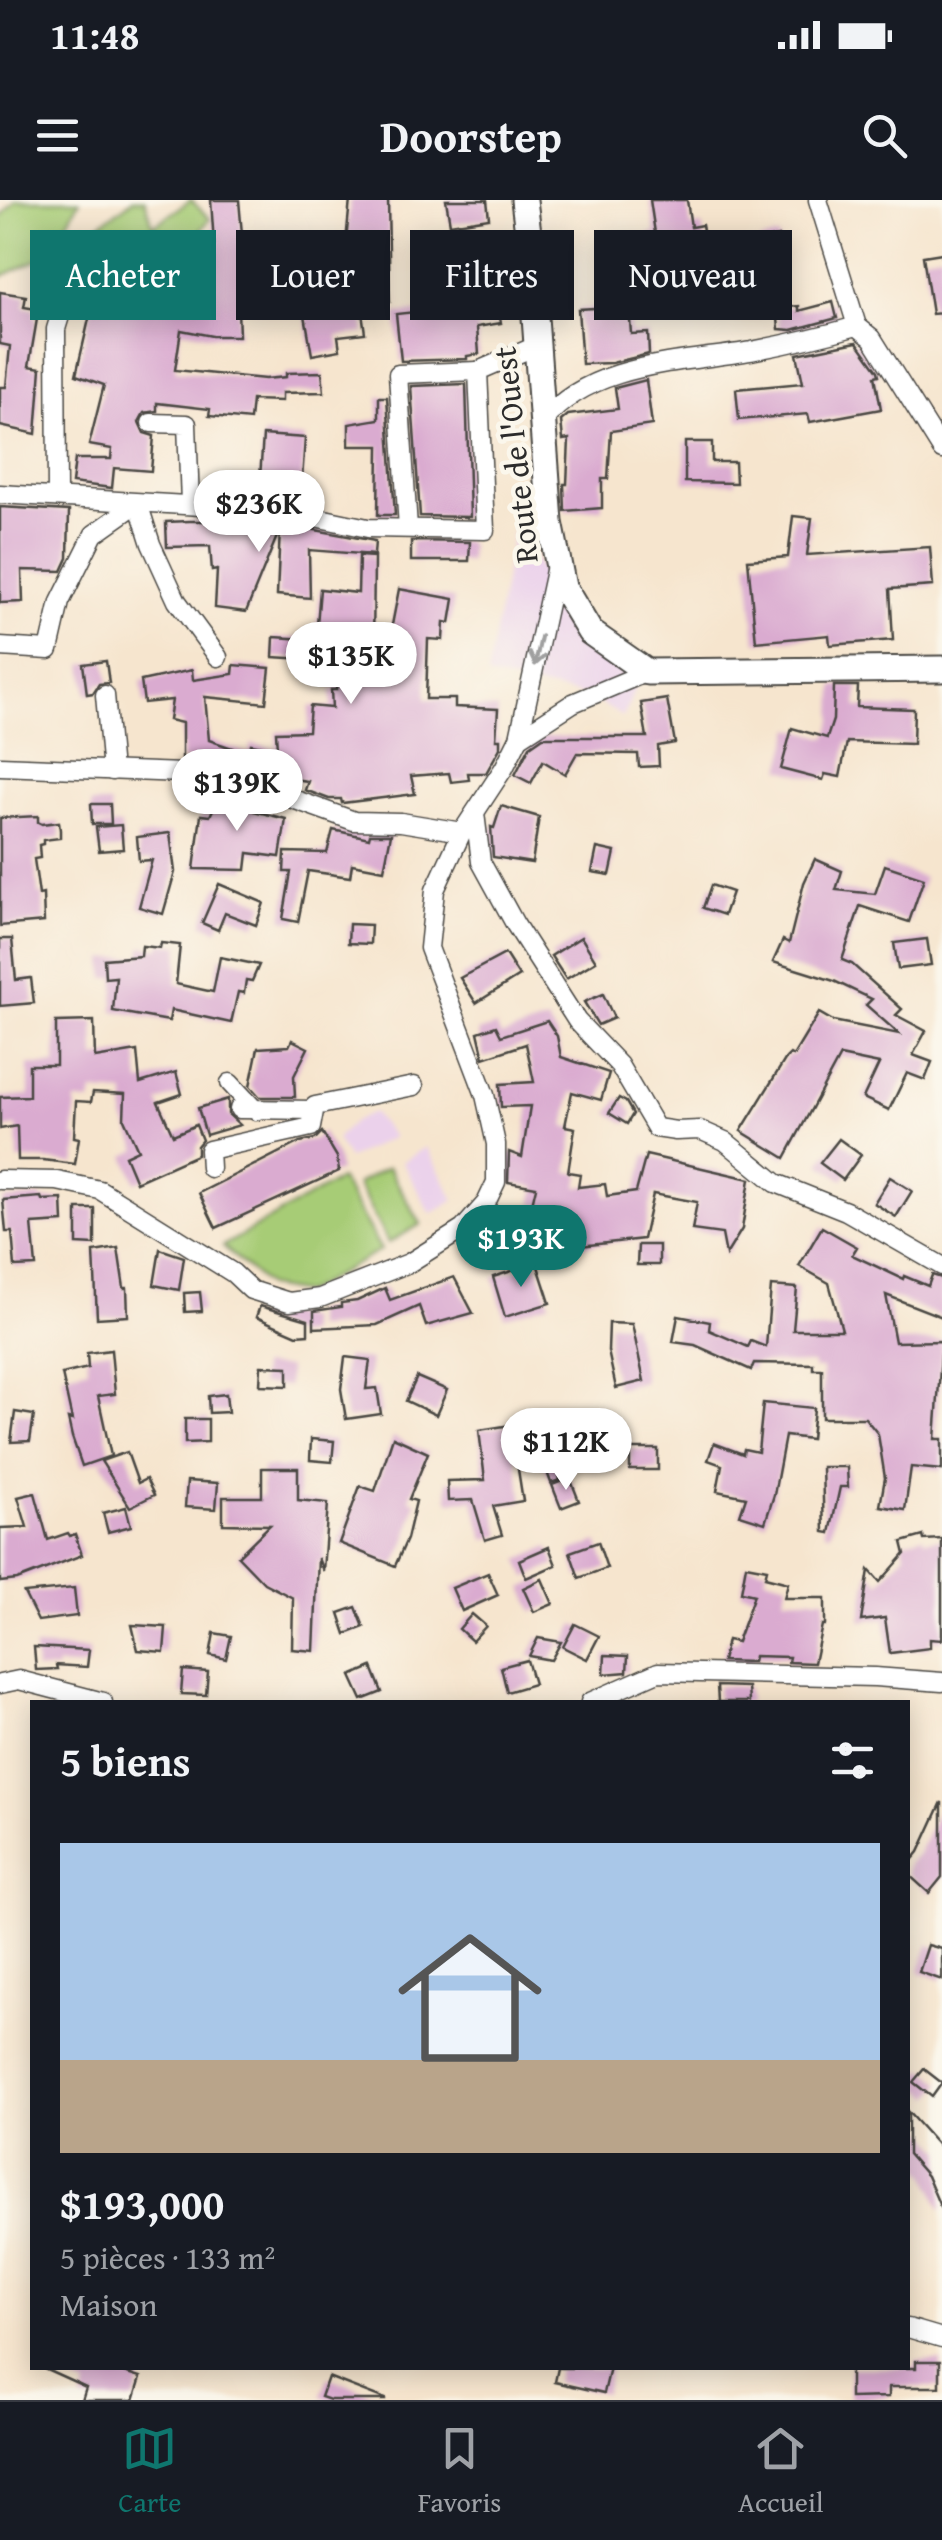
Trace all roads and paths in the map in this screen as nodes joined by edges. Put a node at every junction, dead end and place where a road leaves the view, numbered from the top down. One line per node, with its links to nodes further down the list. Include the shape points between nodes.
1 (524, 200): 5 (main road, Route de l'Ouest)
2 (818, 200): 4 (street)
3 (59, 320): 11 (street)
4 (857, 326): 7 (street, via 792,344 646,367 591,384); 9 (street, via 872,338)
5 (536, 346): 6 (street); 7 (main road, Route de l'Ouest)
6 (478, 370): 14 (street, via 398,374); 14 (street, via 484,530)
7 (543, 421): 15 (main road, Route de l'Ouest)
8 (151, 423): 13 (street, via 187,424)
9 (942, 450)
10 (0, 494): 11 (street)
11 (58, 497): 12 (street)
12 (138, 503): 13 (street); 16 (street, via 94,534 60,602 49,650); 17 (street, via 177,601)
13 (190, 504): 14 (street)
14 (408, 528)
15 (556, 564): 19 (main road, Route de l'Ouest, via 590,632); 21 (street, one-way to 21)
16 (0, 647)
17 (218, 657)
18 (942, 670): 19 (main road)
19 (647, 672): 21 (street, via 573,703)
20 (105, 696): 23 (street)
21 (519, 738): 24 (street)
22 (0, 766): 23 (street)
23 (112, 771): 25 (street, via 208,774 354,821)
24 (475, 813): 25 (street); 31 (street, via 482,862 515,924 656,1128 700,1130 726,1142 776,1182 846,1211)
25 (462, 832): 30 (street, via 436,890 430,948 485,1095 496,1144 496,1182 463,1229 409,1263 337,1293 289,1302 251,1290 100,1190)
26 (230, 1083): 28 (street, via 248,1110)
27 (414, 1086): 28 (street)
28 (314, 1110): 29 (street, via 310,1128 209,1150)
29 (210, 1168)
30 (0, 1180)
31 (942, 1266)
32 (942, 1682): 35 (street, via 658,1672)
33 (0, 1684): 34 (street, via 19,1680)
34 (96, 1700)
35 (595, 1700)
36 (910, 2329): 37 (street)
37 (942, 2338)

